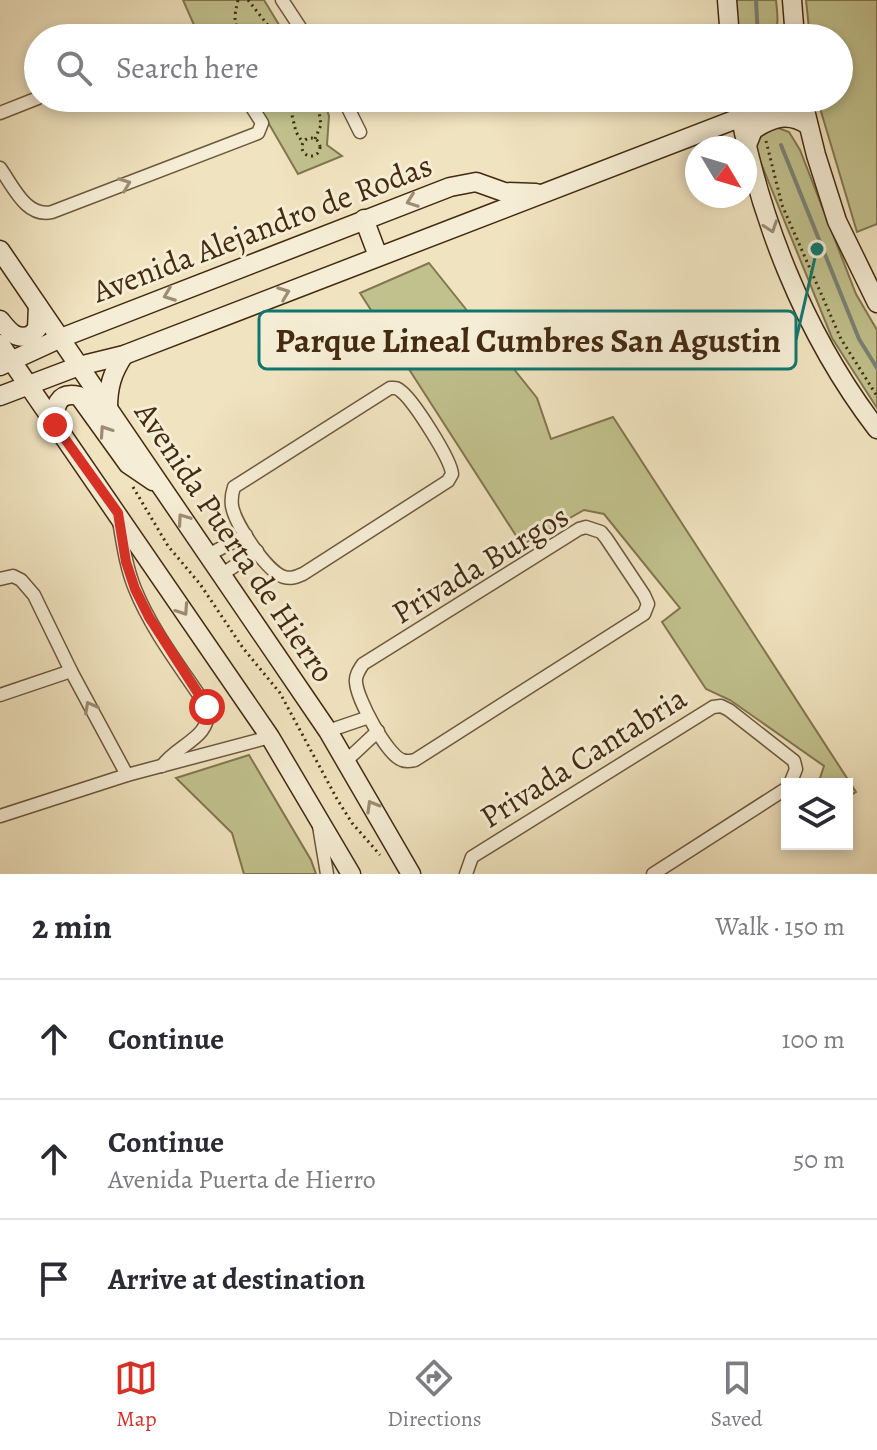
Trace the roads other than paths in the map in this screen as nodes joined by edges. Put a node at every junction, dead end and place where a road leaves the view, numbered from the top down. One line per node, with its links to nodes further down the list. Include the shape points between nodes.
1 (282, 0): 4 (street)
2 (727, 0): 5 (street)
3 (792, 0): 6 (street)
4 (298, 24)
5 (729, 24)
6 (794, 24)
7 (24, 104): 13 (street)
8 (255, 112): 18 (street, one-way to 8, via 28,208 52,212 258,133 262,123)
9 (350, 112): 15 (street)
10 (728, 112): 21 (street, Avenida Alejandro de Rodas)
11 (740, 112): 16 (street)
12 (805, 112): 14 (street)
13 (0, 113)
14 (808, 125): 17 (street, via 790,116 763,124); 26 (street, via 837,221)
15 (360, 132)
16 (745, 136)
17 (751, 136)
18 (2, 174)
19 (486, 185): 21 (street, Avenida Alejandro de Rodas, via 504,192); 22 (street, via 490,204); 23 (street, Avenida Alejandro de Rodas, one-way to 23, via 464,183)
20 (757, 186): 38 (street, one-way to 38, via 800,300)
21 (552, 192): 22 (street, Avenida Alejandro de Rodas)
22 (484, 215): 25 (street, Avenida Alejandro de Rodas)
23 (364, 219): 25 (street); 29 (street, Avenida Alejandro de Rodas, one-way to 29)
24 (0, 250): 27 (street, Avenida Puerta de Hierro)
25 (378, 256): 31 (street, Avenida Alejandro de Rodas, one-way to 25)
26 (877, 303)
27 (38, 306): 28 (street, via 37,329 31,335 11,334); 29 (street, Avenida Puerta de Hierro)
28 (0, 320)
29 (61, 338): 32 (street, Avenida Alejandro de Rodas); 33 (street, Avenida Puerta de Hierro)
30 (0, 344): 32 (street)
31 (124, 355): 33 (street, Avenida Alejandro de Rodas); 36 (street, via 113,371)
32 (6, 363): 34 (street)
33 (79, 366): 34 (street, Avenida Alejandro de Rodas); 36 (street, Avenida Puerta de Hierro)
34 (28, 385): 35 (street, Avenida Alejandro de Rodas); 37 (street)
35 (0, 396)
36 (108, 408): 39 (street, Avenida Puerta de Hierro)
37 (55, 425): 39 (street, one-way to 37, via 128,464 79,396 60,398 54,408); 40 (street)
38 (877, 429)
39 (159, 484): 43 (street, Avenida Puerta de Hierro, one-way to 39)
40 (118, 513): 51 (street, one-way to 51); 53 (street, via 135,589 207,707 205,730)
41 (246, 535): 42 (street); 42 (street, via 232,509 234,487 390,388 407,398 449,459 448,481 295,578 271,570); 43 (street)
42 (257, 551): 44 (street)
43 (208, 555): 44 (street, Avenida Puerta de Hierro)
44 (221, 575): 49 (street, Avenida Puerta de Hierro)
45 (0, 579): 46 (street, via 13,576 34,595)
46 (71, 671): 47 (street); 54 (street, one-way to 46)
47 (0, 695)
48 (369, 717): 49 (street); 50 (street, Privada Burgos); 50 (street, Privada Burgos, via 355,681 363,664 579,529 601,532 644,595 644,614 415,760 393,754)
49 (328, 731): 52 (street, Avenida Puerta de Hierro)
50 (378, 731): 52 (street)
51 (270, 737): 53 (street); 58 (street)
52 (346, 761): 61 (street, Avenida Puerta de Hierro, one-way to 52)
53 (162, 766): 54 (street)
54 (127, 775): 57 (street)
55 (792, 778): 62 (street, Privada Cantabria, via 794,761 729,710 713,707 472,857)
56 (781, 791): 63 (street, Privada Cantabria)
57 (0, 816)
58 (319, 823): 59 (street); 60 (street)
59 (327, 874)
60 (351, 874)
61 (411, 874)
62 (466, 874)
63 (653, 874)

